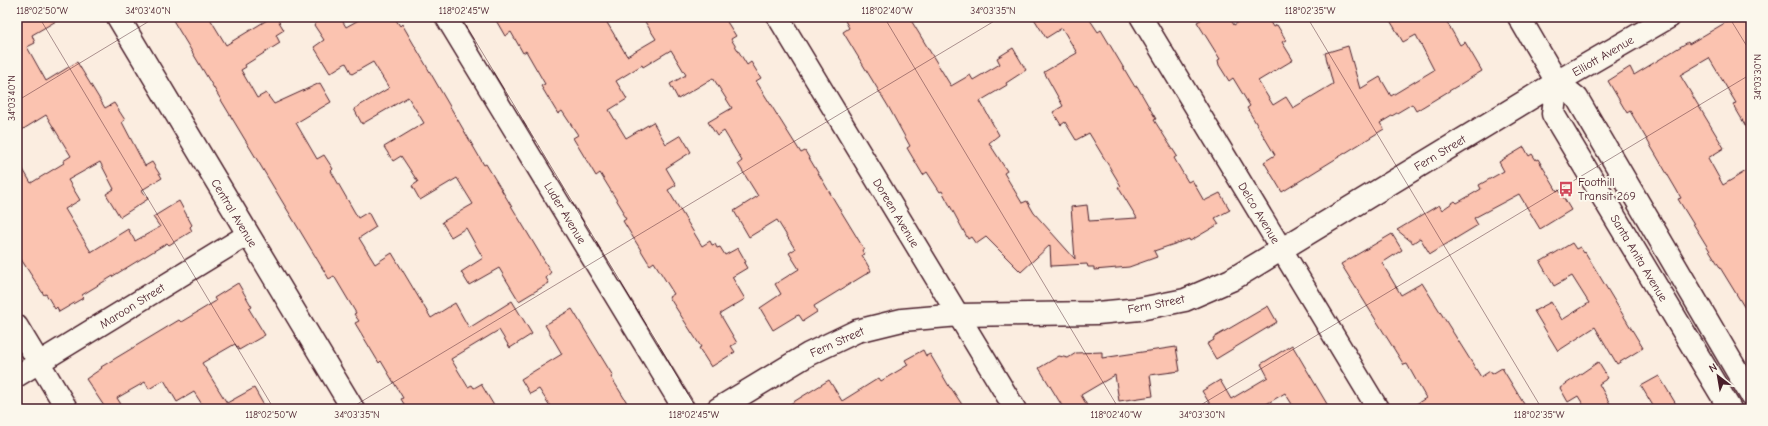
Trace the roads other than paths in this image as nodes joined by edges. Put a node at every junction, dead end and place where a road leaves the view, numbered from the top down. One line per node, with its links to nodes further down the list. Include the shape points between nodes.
1 (118, 17): 8 (street, Central Avenue)
2 (446, 17): 17 (street, Luder Avenue)
3 (778, 17): 10 (street, Doreen Avenue)
4 (1141, 17): 9 (street, Delco Avenue)
5 (1519, 17): 7 (street)
6 (1669, 17): 7 (street, Elliott Avenue)
7 (1557, 82): 9 (street, Fern Street); 14 (street, via 1577,98); 21 (street, Santa Anita Avenue, via 1553,114)
8 (247, 235): 12 (street, Maroon Street); 16 (street, Central Avenue)
9 (1281, 249): 10 (street, Fern Street, via 1224,283 1185,300 1140,309 1097,313); 20 (street, Delco Avenue)
10 (959, 315): 18 (street, Fern Street, via 902,320 857,331 809,354); 19 (street, Doreen Avenue)
11 (17, 326): 12 (street)
12 (39, 363): 13 (street, Maroon Street); 15 (street)
13 (17, 376)
14 (1751, 395)
15 (67, 409)
16 (353, 409)
17 (684, 409)
18 (718, 409)
19 (1015, 409)
20 (1378, 409)
21 (1730, 409)

